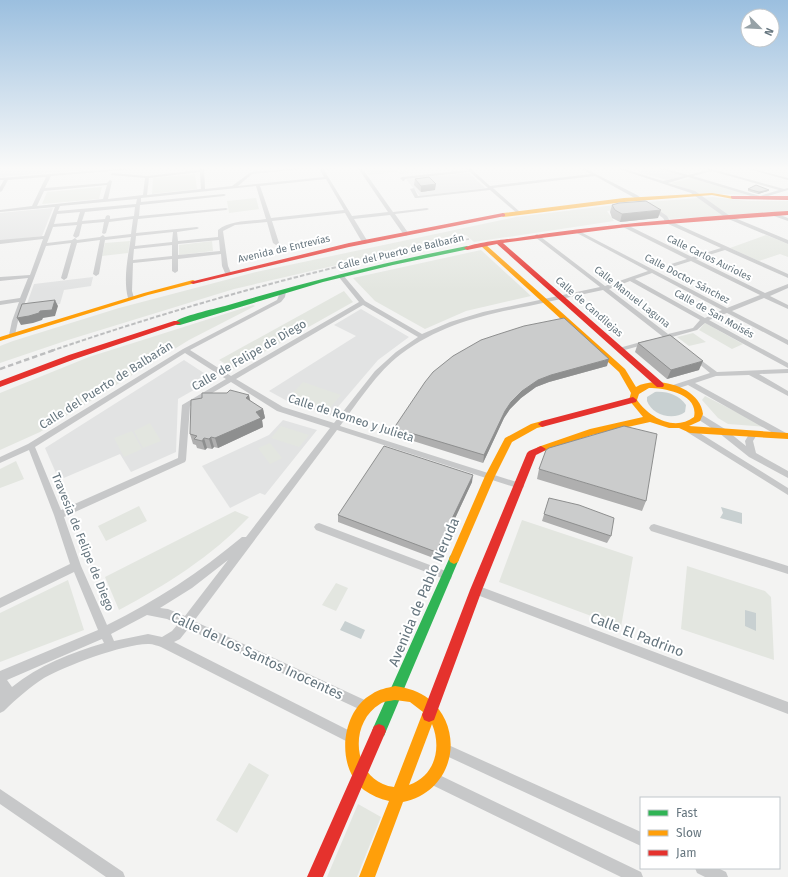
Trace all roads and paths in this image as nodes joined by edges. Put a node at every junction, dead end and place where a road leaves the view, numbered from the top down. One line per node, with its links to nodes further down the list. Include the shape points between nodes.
1 (110, 208): 25 (street)
2 (23, 209): 15 (street)
3 (57, 209): 17 (street)
4 (97, 209): 14 (street)
5 (138, 209): 23 (street)
6 (218, 209): 23 (street)
7 (265, 209): 26 (street)
8 (388, 209): 20 (street)
9 (427, 209): 20 (street)
10 (513, 209): 18 (street)
11 (553, 209): 18 (main road, Avenida de Entrevías)
12 (652, 209): 28 (street)
13 (717, 209): 22 (street)
14 (83, 210): 17 (street); 29 (street)
15 (0, 211)
16 (347, 211): 24 (street); 26 (street)
17 (55, 213): 31 (street)
18 (518, 213): 35 (main road, Avenida de Entrevías)
19 (788, 213): 21 (main road, Calle del Puerto de Balbarán)
20 (392, 214): 24 (street); 35 (street)
21 (773, 214): 22 (main road, Calle del Puerto de Balbarán); 27 (street)
22 (728, 217): 28 (main road, Calle del Puerto de Balbarán); 44 (street)
23 (137, 218): 25 (street); 36 (street)
24 (351, 218): 43 (street)
25 (107, 220): 29 (street); 39 (street)
26 (268, 220): 40 (street, via 234,224 220,230); 45 (street)
27 (788, 220)
28 (668, 222): 30 (main road, Calle del Puerto de Balbarán); 51 (street)
29 (80, 224): 31 (street); 41 (street)
30 (623, 225): 34 (main road, Calle del Puerto de Balbarán); 54 (street, Calle Carlos Aurioles)
31 (50, 226): 38 (street)
32 (197, 228): 33 (street)
33 (175, 230): 36 (street); 46 (street)
34 (577, 231): 37 (main road, Calle del Puerto de Balbarán); 58 (street, Calle Doctor Sánchez)
35 (406, 234): 43 (main road, Avenida de Entrevías)
36 (134, 235): 39 (street); 49 (street)
37 (537, 236): 48 (main road, Calle del Puerto de Balbarán); 68 (street, Calle Manuel Laguna)
38 (46, 237): 42 (street); 47 (street)
39 (103, 237): 41 (street); 60 (street)
40 (221, 238): 46 (street); 52 (street)
41 (75, 239): 47 (street); 64 (street)
42 (0, 242)
43 (365, 242): 59 (main road, Avenida de Entrevías)
44 (788, 242)
45 (276, 243)
46 (175, 244): 49 (street); 53 (street)
47 (43, 245): 61 (street)
48 (500, 245): 50 (main road, Calle del Puerto de Balbarán); 71 (main road, Calle de Candilejas)
49 (133, 248): 55 (street)
50 (486, 248): 62 (main road, Calle del Puerto de Balbarán, via 401,261); 74 (main road, Calle de Candilejas)
51 (725, 248): 54 (street); 63 (street)
52 (223, 252): 53 (street); 59 (street)
53 (175, 257): 55 (street); 57 (street)
54 (691, 259): 56 (street); 70 (street, Calle Carlos Aurioles)
55 (131, 262): 72 (street, via 128,294)
56 (670, 266)
57 (175, 271)
58 (653, 271): 66 (street); 78 (street, Calle Doctor Sánchez)
59 (228, 272): 72 (main road, Avenida de Entrevías)
60 (96, 274)
61 (32, 276): 65 (street); 73 (street)
62 (341, 276): 69 (main road, Calle del Puerto de Balbarán); 75 (street)
63 (788, 276)
64 (64, 278)
65 (0, 279)
66 (630, 279): 68 (street); 79 (street, Calle de San Moisés)
67 (788, 286): 70 (street)
68 (605, 288): 71 (street); 81 (street, Calle Manuel Laguna)
69 (283, 291): 87 (street, Calle del Puerto de Balbarán, via 279,301); 95 (main road, Calle del Puerto de Balbarán, via 147,333)
70 (765, 296): 77 (street, Calle Carlos Aurioles); 78 (street)
71 (561, 297): 74 (street); 86 (main road, Calle de Candilejas)
72 (131, 298): 80 (main road, Avenida de Entrevías)
73 (22, 300): 76 (street); 80 (street)
74 (546, 300): 82 (street, via 485,313 452,323); 99 (main road, Calle de Candilejas, via 622,370)
75 (363, 302): 82 (street); 93 (street, Calle de Felipe de Diego)
76 (0, 303)
77 (788, 307)
78 (727, 311): 79 (street); 84 (street, Calle Doctor Sánchez)
79 (704, 320): 81 (street, via 695,329); 89 (street, Calle de San Moisés)
80 (12, 335): 83 (main road, Avenida de Entrevías)
81 (668, 336): 85 (street, Calle Manuel Laguna); 86 (street)
82 (422, 337): 102 (street, via 398,353 377,373)
83 (0, 339)
84 (788, 343)
85 (679, 346)
86 (621, 349): 96 (main road, Calle de Candilejas)
87 (185, 350): 93 (street, Calle de Romeo y Julieta); 107 (street, Calle del Puerto de Balbarán)
88 (690, 354): 92 (street)
89 (788, 366)
90 (788, 371): 91 (street)
91 (750, 373): 92 (street); 98 (street)
92 (715, 374): 94 (street)
93 (232, 379): 102 (street, Calle de Romeo y Julieta, via 280,409); 114 (street, Calle de Felipe de Diego, via 186,405 182,460)
94 (688, 382): 97 (street); 106 (street)
95 (0, 384)
96 (660, 385): 97 (main road); 99 (main road, Avenida de Pablo Neruda, via 642,387)
97 (673, 388): 100 (main road, via 693,399 699,408)
98 (788, 394)
99 (634, 396): 101 (main road, Calle de Candilejas, via 638,410); 111 (main road, Avenida de Pablo Neruda, via 534,426 508,440)
100 (699, 416): 103 (main road); 104 (street)
101 (650, 419): 103 (main road); 112 (main road, via 613,425 553,442 532,453)
102 (335, 426): 111 (street, Calle de Romeo y Julieta); 117 (street)
103 (686, 428): 104 (main road); 113 (street)
104 (722, 431): 105 (main road); 108 (street)
105 (754, 433): 106 (main road); 108 (street, via 748,441)
106 (785, 436)
107 (31, 446): 109 (street, Calle del Puerto de Balbarán); 114 (street, Travesía de Felipe de Diego)
108 (752, 455): 110 (street)
109 (0, 460)
110 (788, 475)
111 (490, 476): 112 (street, Calle de Romeo y Julieta); 120 (main road, Avenida de Pablo Neruda)
112 (520, 486): 121 (main road)
113 (788, 492)
114 (59, 515): 118 (street, Travesía de Felipe de Diego)
115 (319, 527): 120 (street)
116 (654, 528): 119 (street)
117 (256, 530): 123 (street, via 223,560 177,594); 124 (street)
118 (76, 566): 122 (street); 125 (street, Travesía de Felipe de Diego)
119 (788, 570)
120 (447, 576): 130 (main road, Avenida de Pablo Neruda)
121 (476, 590): 133 (street, Calle El Padrino); 134 (main road)
122 (0, 603)
123 (148, 611): 124 (street, Calle de Los Santos Inocentes, via 168,614); 125 (street)
124 (186, 623): 126 (street, via 176,635); 132 (street, Calle de Los Santos Inocentes)
125 (105, 632): 127 (street, Travesía de Felipe de Diego); 128 (street)
126 (163, 642): 127 (street, via 148,639); 135 (street)
127 (111, 647): 131 (street, via 40,674)
128 (0, 677)
129 (0, 680): 131 (street, via 6,688)
130 (395, 693): 132 (main road, via 379,697); 134 (main road, via 415,697); 137 (main road, Avenida de Pablo Neruda)
131 (3, 704)
132 (365, 706): 135 (main road, via 355,720)
133 (788, 708)
134 (431, 709): 136 (main road, via 442,728); 140 (main road)
135 (350, 737): 137 (main road, via 351,756)
136 (444, 749): 138 (main road, via 441,764); 141 (street)
137 (360, 776): 140 (main road, via 377,791); 144 (main road, Avenida de Pablo Neruda)
138 (433, 778): 140 (main road, via 419,790); 146 (street)
139 (0, 796): 143 (street)
140 (399, 796): 145 (main road)
141 (640, 839)
142 (704, 869): 147 (street)
143 (118, 877)
144 (315, 877)
145 (367, 877)
146 (636, 877)
147 (721, 877)

